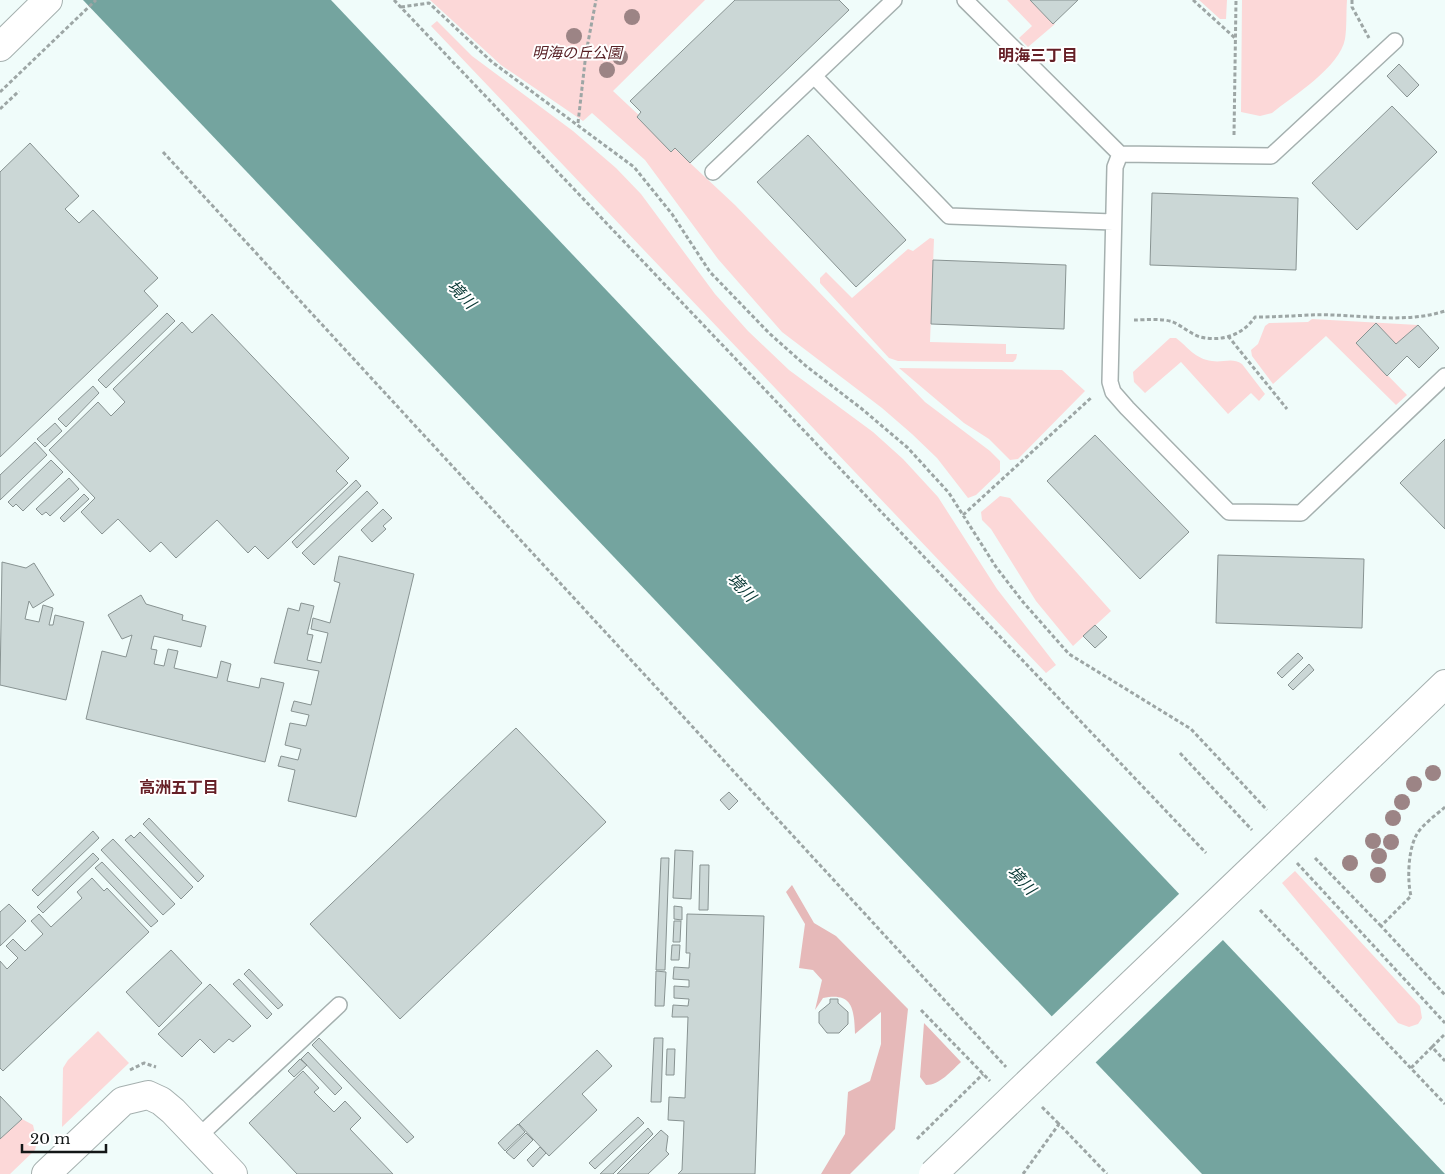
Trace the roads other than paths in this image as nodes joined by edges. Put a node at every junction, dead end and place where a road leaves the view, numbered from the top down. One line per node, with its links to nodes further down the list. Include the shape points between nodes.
1 (894, 0): 6 (lane)
2 (965, 0): 7 (lane)
3 (43, 6): 5 (street)
4 (1395, 41): 7 (lane, via 1271,156)
5 (0, 46)
6 (814, 76): 8 (lane); 9 (lane, via 949,216)
7 (1120, 154): 9 (lane, via 1115,166)
8 (713, 172)
9 (1114, 222): 10 (lane, via 1110,382 1113,392 1229,512 1301,513)
10 (1445, 376)
11 (1445, 684): 16 (street, bridge)
12 (339, 1005): 13 (lane)
13 (198, 1137): 14 (street, via 161,1100 148,1095 136,1096 123,1101); 15 (street)
14 (46, 1174)
15 (233, 1174)
16 (933, 1174)

